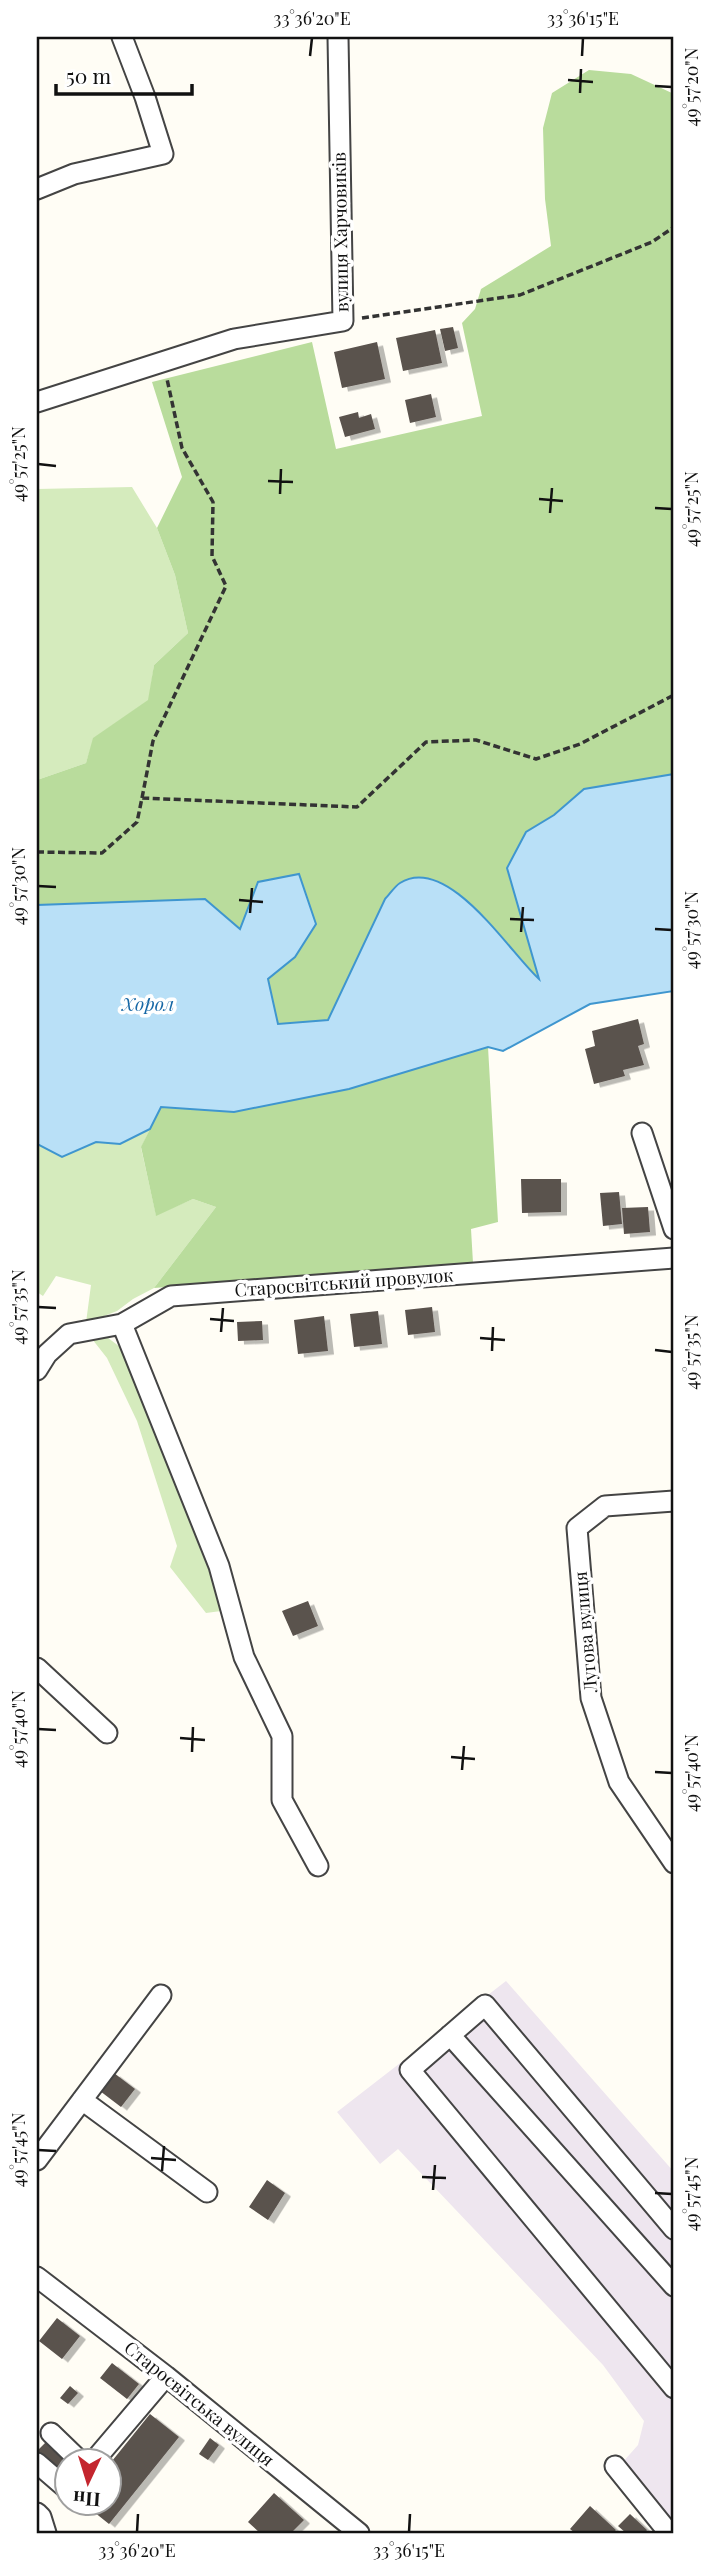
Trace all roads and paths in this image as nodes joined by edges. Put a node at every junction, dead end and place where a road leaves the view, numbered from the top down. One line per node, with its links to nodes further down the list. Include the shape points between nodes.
1 (122, 37): 3 (street, via 163,154 74,174)
2 (338, 37): 5 (street, вулиця Харчовиків)
3 (37, 189)
4 (674, 227): 5 (path, via 652,242 520,295)
5 (343, 321): 6 (street, вулиця Харчовиків, via 234,339)
6 (163, 361): 7 (street, вулиця Харчовиків); 9 (path, via 182,448 212,502 212,556 226,586 153,741)
7 (37, 402)
8 (674, 695): 9 (path, via 580,744 536,759 476,740 426,742 357,807)
9 (142, 798): 10 (path, via 137,822 102,853)
10 (37, 852)
11 (642, 1133): 12 (street)
12 (674, 1228)
13 (674, 1258): 14 (street, Старосвітський провулок, via 170,1296)
14 (122, 1324): 15 (street, Старосвітський провулок, via 69,1335); 20 (street, via 219,1566 244,1657 282,1736 282,1800)
15 (37, 1370)
16 (674, 1501): 19 (street, Лугова вулиця, via 605,1506 577,1528 591,1698 619,1782)
17 (37, 1668): 18 (street)
18 (107, 1733)
19 (674, 1863)
20 (318, 1866)
21 (161, 1995): 23 (street)
22 (450, 2035): 26 (street, via 485,2005); 28 (street); 30 (street, via 410,2070)
23 (82, 2100): 24 (street); 25 (street)
24 (37, 2160)
25 (208, 2192)
26 (674, 2229)
27 (37, 2277): 29 (street, Старосвітська вулиця)
28 (674, 2286)
29 (166, 2376): 33 (street); 39 (street, Старосвітська вулиця)
30 (674, 2388)
31 (51, 2433): 32 (street)
32 (67, 2448)
33 (105, 2448)
34 (37, 2463): 36 (street)
35 (615, 2466): 40 (street)
36 (52, 2476)
37 (37, 2513): 38 (street)
38 (46, 2533)
39 (359, 2533)
40 (669, 2533)

